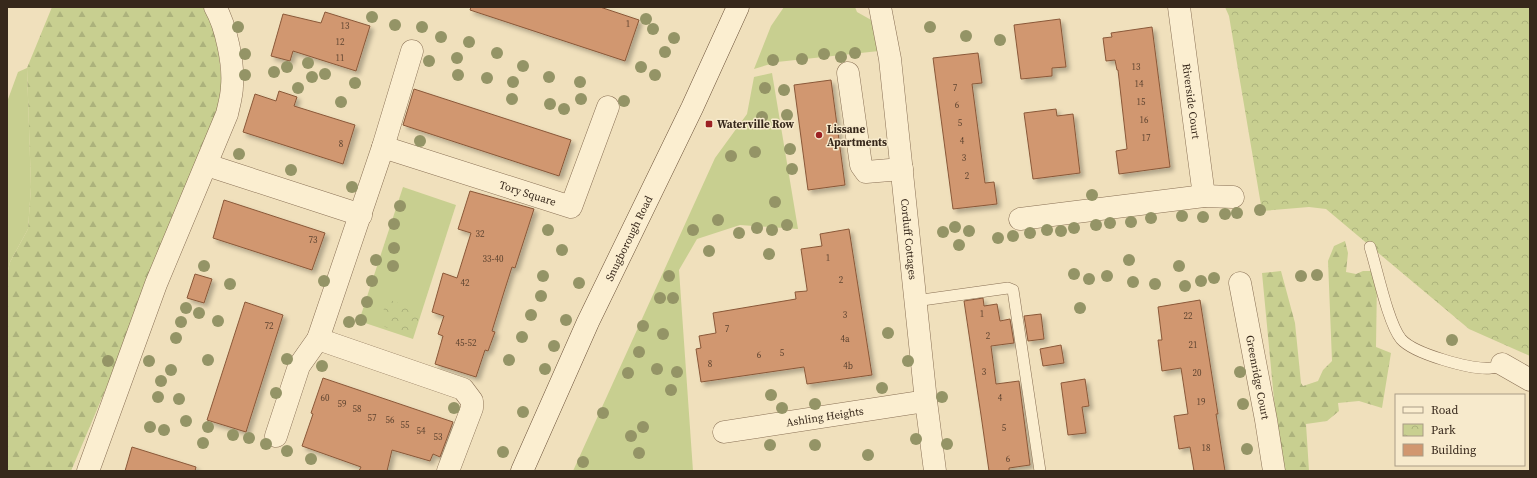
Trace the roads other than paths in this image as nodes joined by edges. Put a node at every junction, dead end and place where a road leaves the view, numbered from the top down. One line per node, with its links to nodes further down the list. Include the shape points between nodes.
1 (216, 7): 9 (street, via 227,37 232,85 227,114)
2 (738, 7): 26 (street, Snugborough Road, via 588,322)
3 (880, 7): 10 (street, Corduff Cottages, via 890,58)
4 (1179, 7): 11 (street, Riverside Court)
5 (412, 51): 8 (street)
6 (848, 73): 10 (street, via 860,165 866,172)
7 (608, 107): 8 (street, Tory Square, via 571,207)
8 (383, 147): 13 (street)
9 (207, 165): 13 (street); 24 (street, via 156,284)
10 (902, 168): 17 (street, Corduff Cottages)
11 (1204, 196): 12 (street); 14 (street)
12 (1233, 197)
13 (361, 215): 18 (street)
14 (1020, 219)
15 (1370, 247): 19 (lane, via 1392,323 1402,340 1427,354 1452,363 1490,368)
16 (1240, 283): 29 (street, Greenridge Court)
17 (915, 302): 21 (street, Corduff Cottages); 28 (lane, via 1008,288 1013,290)
18 (318, 339): 23 (street, via 300,366); 25 (street, via 463,389 472,401 472,408)
19 (1502, 364): 20 (street)
20 (1530, 380)
21 (926, 401): 22 (street, Ashling Heights); 27 (street, Corduff Cottages)
22 (724, 432)
23 (276, 436)
24 (88, 471)
25 (448, 471)
26 (522, 471)
27 (935, 471)
28 (1040, 471)
29 (1274, 471)

